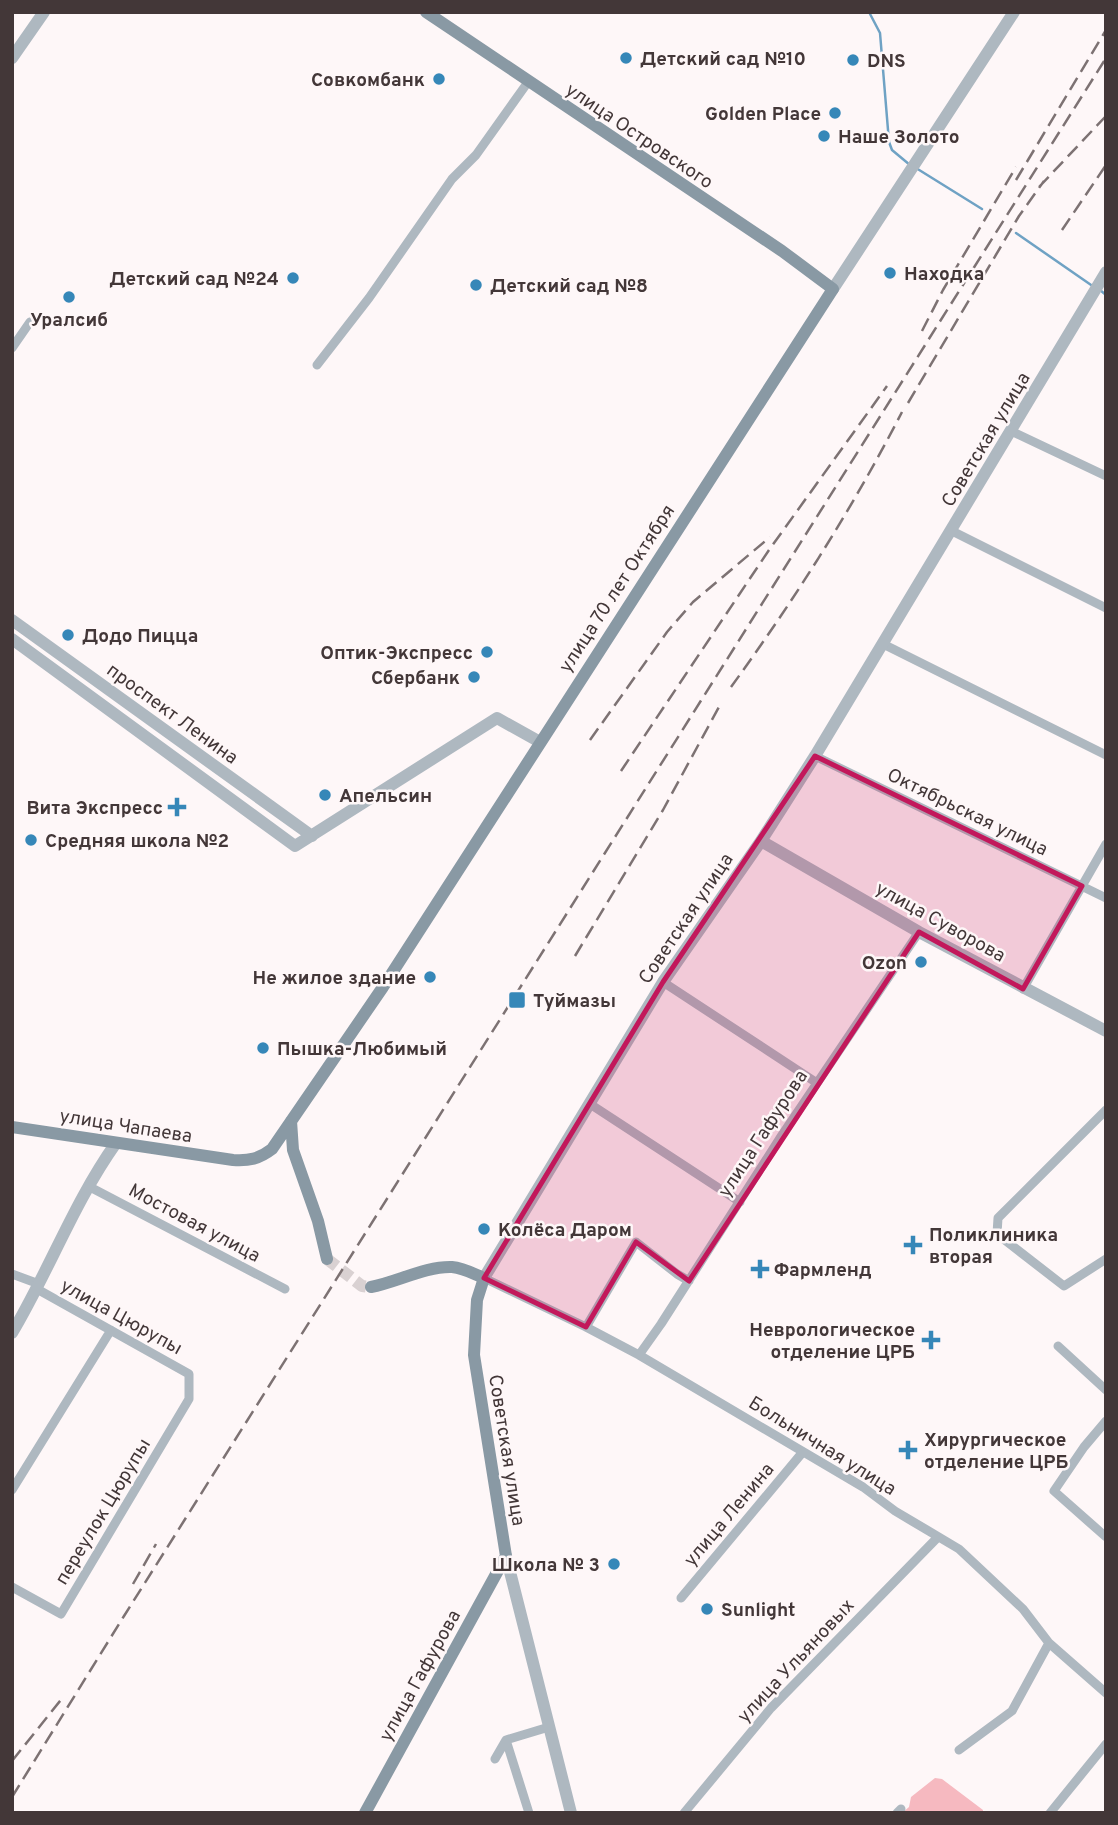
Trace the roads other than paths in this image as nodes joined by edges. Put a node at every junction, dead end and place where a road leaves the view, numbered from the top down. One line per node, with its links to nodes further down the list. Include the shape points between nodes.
1 (44, 12): 4 (street)
2 (426, 12): 5 (main road, улица Островского)
3 (1014, 12): 7 (street, улица 70 лет Октября)
4 (13, 57)
5 (528, 82): 7 (main road, улица Островского); 10 (street)
6 (1099, 282): 11 (street, Советская улица)
7 (833, 289): 18 (main road, улица 70 лет Октября)
8 (30, 322): 9 (street)
9 (12, 348)
10 (317, 365)
11 (1011, 431): 12 (street); 13 (street, Советская улица)
12 (1106, 476)
13 (952, 531): 14 (street); 17 (street, Советская улица)
14 (1106, 608)
15 (12, 620): 21 (street, проспект Ленина)
16 (12, 639): 21 (street, проспект Ленина, via 295,846)
17 (883, 644): 19 (street); 20 (street, Советская улица)
18 (540, 742): 21 (street, via 497,718); 33 (main road, улица 70 лет Октября)
19 (1106, 755)
20 (815, 756): 22 (street, Советская улица); 24 (street, Октябрьская улица)
21 (312, 836)
22 (761, 841): 26 (street, улица Суворова); 27 (street, Советская улица)
23 (1106, 844): 24 (street)
24 (1082, 886): 25 (street, Октябрьская улица); 28 (street)
25 (1106, 898)
26 (919, 932): 28 (street, улица Суворова); 30 (street, улица Гафурова)
27 (663, 982): 30 (street); 31 (street, Советская улица)
28 (1023, 989): 29 (street, улица Суворова)
29 (1106, 1031)
30 (817, 1083): 38 (street, улица Гафурова)
31 (590, 1104): 38 (street); 42 (street, Советская улица)
32 (1106, 1110): 40 (street, via 998,1218 997,1234 1064,1286)
33 (291, 1121): 36 (main road, улица 70 лет Октября, via 264,1155 250,1161); 39 (main road, via 293,1150)
34 (12, 1127): 35 (main road, улица Чапаева)
35 (116, 1143): 36 (main road, улица Чапаева); 37 (street)
36 (233, 1160)
37 (88, 1186): 44 (street); 46 (street, Мостовая улица)
38 (740, 1202): 43 (street, улица Гафурова)
39 (327, 1259)
40 (1106, 1259)
41 (12, 1274): 44 (street, улица Цюрупы)
42 (484, 1278): 45 (main road, via 452,1267); 47 (street, Больничная улица); 59 (main road, Советская улица, via 477,1300 474,1355)
43 (689, 1281): 47 (street, via 636,1242); 51 (street, улица Гафурова)
44 (38, 1286): 48 (street, улица Цюрупы); 49 (street)
45 (371, 1287)
46 (285, 1289)
47 (586, 1327): 51 (street, Больничная улица)
48 (111, 1330): 52 (street, улица Цюрупы); 56 (street)
49 (12, 1333)
50 (1058, 1346): 53 (street)
51 (639, 1355): 55 (street, Больничная улица)
52 (189, 1374): 60 (street, переулок Цюрупы, via 189,1399 61,1614)
53 (1106, 1390)
54 (1106, 1421): 58 (street, via 1054,1491)
55 (802, 1453): 57 (street, Больничная улица); 61 (street, улица Ленина)
56 (12, 1490)
57 (937, 1537): 62 (street, Больничная улица, via 959,1549 1023,1609); 72 (street, улица Ульяновых, via 771,1708)
58 (1106, 1537)
59 (506, 1556): 64 (street, Советская улица); 69 (main road, улица Гафурова)
60 (12, 1587)
61 (681, 1598)
62 (1049, 1643): 63 (street, Больничная улица); 67 (street, via 1012,1711)
63 (1106, 1693)
64 (549, 1727): 65 (street); 71 (street, Советская улица)
65 (506, 1740): 68 (street); 70 (street)
66 (1106, 1744): 73 (street)
67 (959, 1750)
68 (495, 1759)
69 (365, 1813)
70 (529, 1813)
71 (571, 1813)
72 (684, 1813)
73 (1050, 1813)

